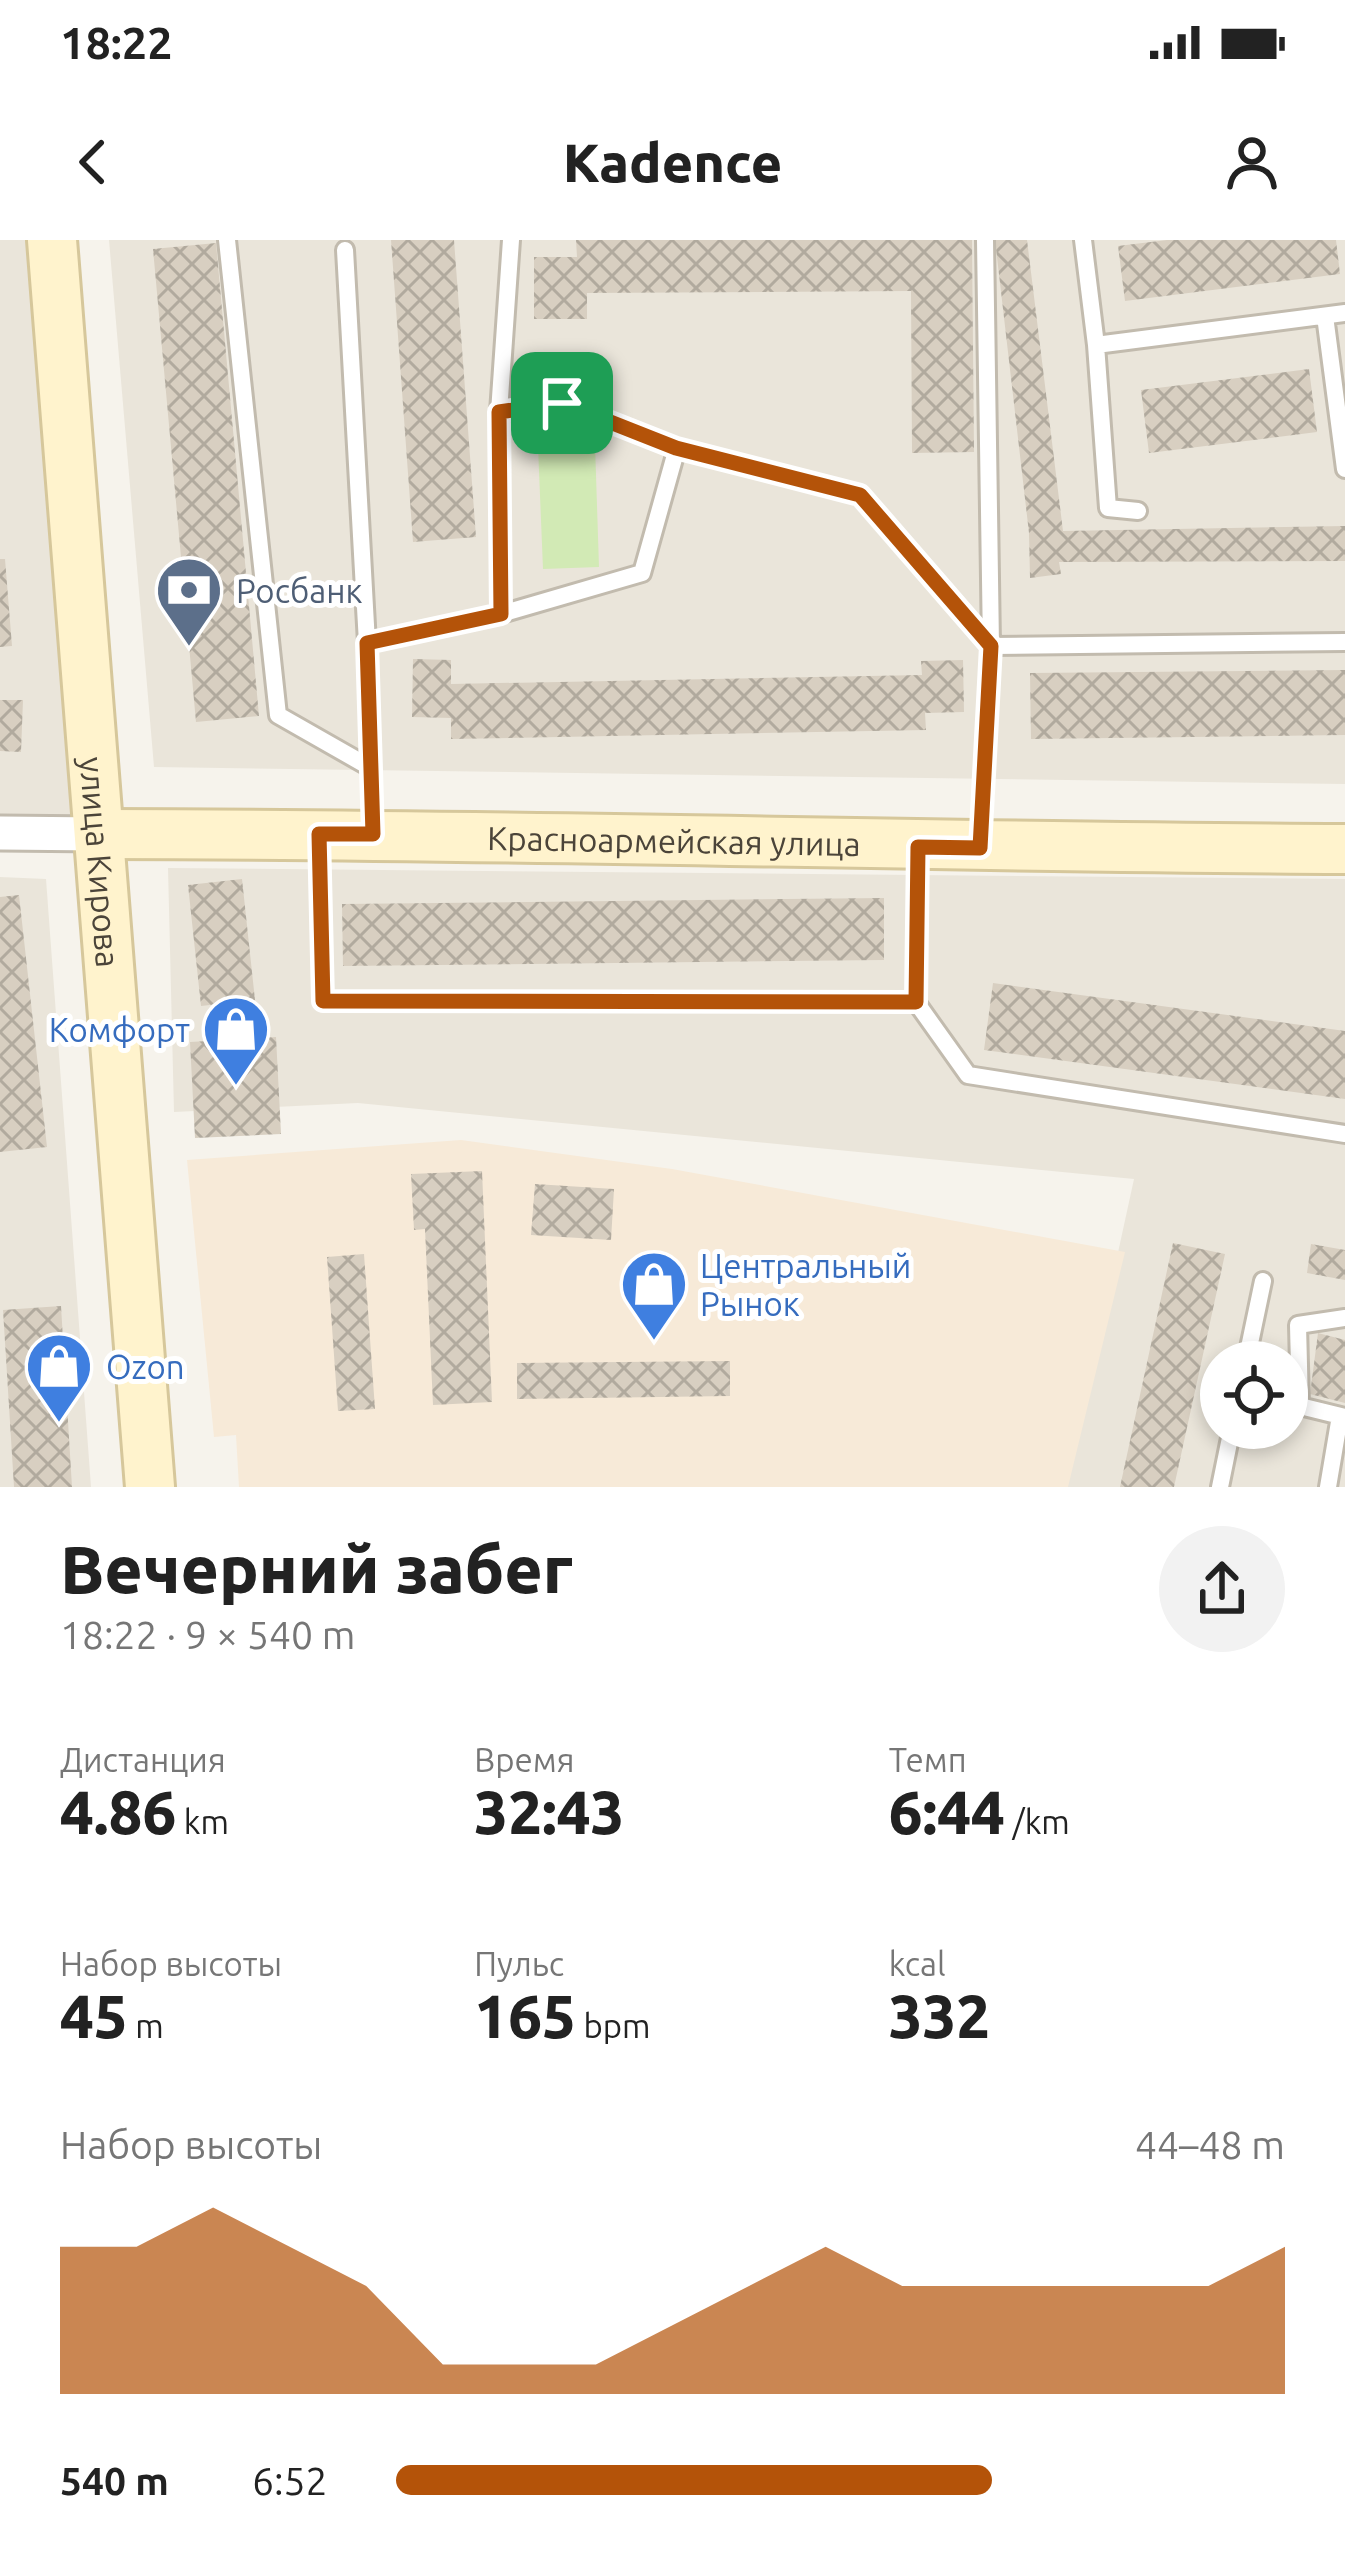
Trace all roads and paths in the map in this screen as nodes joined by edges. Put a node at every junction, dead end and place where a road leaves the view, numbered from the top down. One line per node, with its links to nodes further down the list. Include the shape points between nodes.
1 (52, 240): 20 (street, улица Кирова)
2 (227, 240): 18 (lane, via 278,715)
3 (511, 240): 10 (lane)
4 (985, 240): 17 (lane)
5 (1083, 240): 9 (lane)
6 (345, 250): 16 (lane)
7 (1345, 313): 8 (lane)
8 (1325, 316): 9 (lane); 12 (lane)
9 (1096, 345): 13 (lane, via 1108,508)
10 (499, 412): 11 (lane, via 562,403); 14 (lane)
11 (676, 448): 14 (lane, via 642,573); 17 (lane, via 860,495)
12 (1345, 469)
13 (1138, 511)
14 (501, 614): 16 (lane)
15 (1345, 642): 17 (lane)
16 (367, 643): 18 (lane)
17 (991, 646): 24 (lane)
18 (371, 768): 22 (lane)
19 (0, 833): 20 (street, Красноармейская улица)
20 (100, 834): 21 (street, Красноармейская улица); 33 (street, улица Кирова)
21 (319, 834): 22 (street, Красноармейская улица); 26 (lane, via 323,1001)
22 (373, 834): 23 (street, Красноармейская улица)
23 (918, 847): 24 (street, Красноармейская улица); 26 (lane)
24 (980, 848): 25 (street, Красноармейская улица)
25 (1345, 849)
26 (916, 1002): 27 (lane, via 968,1075)
27 (1345, 1134)
28 (1263, 1282): 30 (lane)
29 (1345, 1318): 31 (lane, via 1298,1324 1300,1406)
30 (1250, 1341)
31 (1342, 1416): 35 (lane)
32 (1228, 1449): 34 (lane)
33 (150, 1487)
34 (1220, 1487)
35 (1328, 1487)

